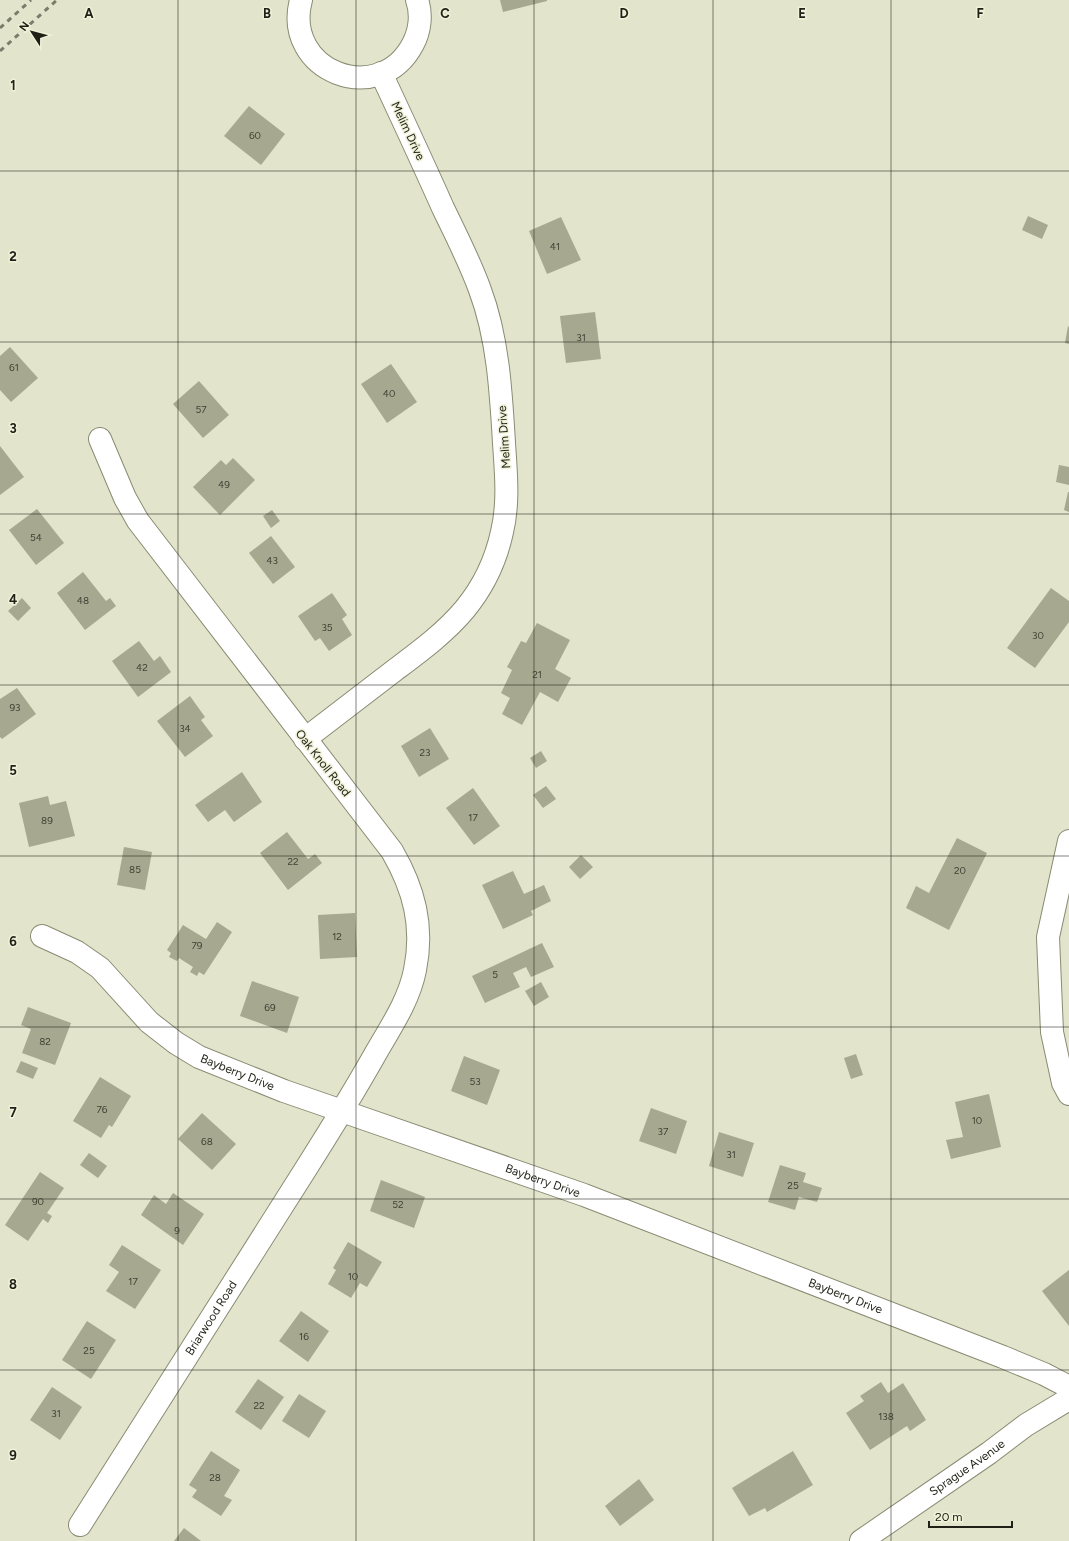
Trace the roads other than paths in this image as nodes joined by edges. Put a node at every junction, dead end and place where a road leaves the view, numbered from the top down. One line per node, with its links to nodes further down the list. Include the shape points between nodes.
1 (301, 0): 3 (street, via 298,22 301,35 315,60 339,75 368,77)
2 (417, 0): 3 (street, via 420,16 410,51 392,68)
3 (381, 73): 5 (street, Melim Drive, via 480,290 495,351 501,400 506,514 492,564 465,609 451,625)
4 (100, 439): 5 (street, Oak Knoll Road, via 124,498 138,521)
5 (305, 739): 9 (street, Oak Knoll Road, via 400,865 412,894 418,924 415,971 405,1001)
6 (1069, 841): 8 (street, via 1048,937 1052,1032 1063,1083)
7 (42, 936): 9 (street, Bayberry Drive, via 77,952 100,968 149,1022 176,1044 206,1060)
8 (1069, 1094)
9 (342, 1112): 10 (street, Bayberry Drive, via 584,1194 1003,1357); 12 (street, Briarwood Road)
10 (1069, 1387)
11 (1069, 1399): 13 (street, Sprague Avenue, via 1026,1425)
12 (80, 1525)
13 (861, 1541)

